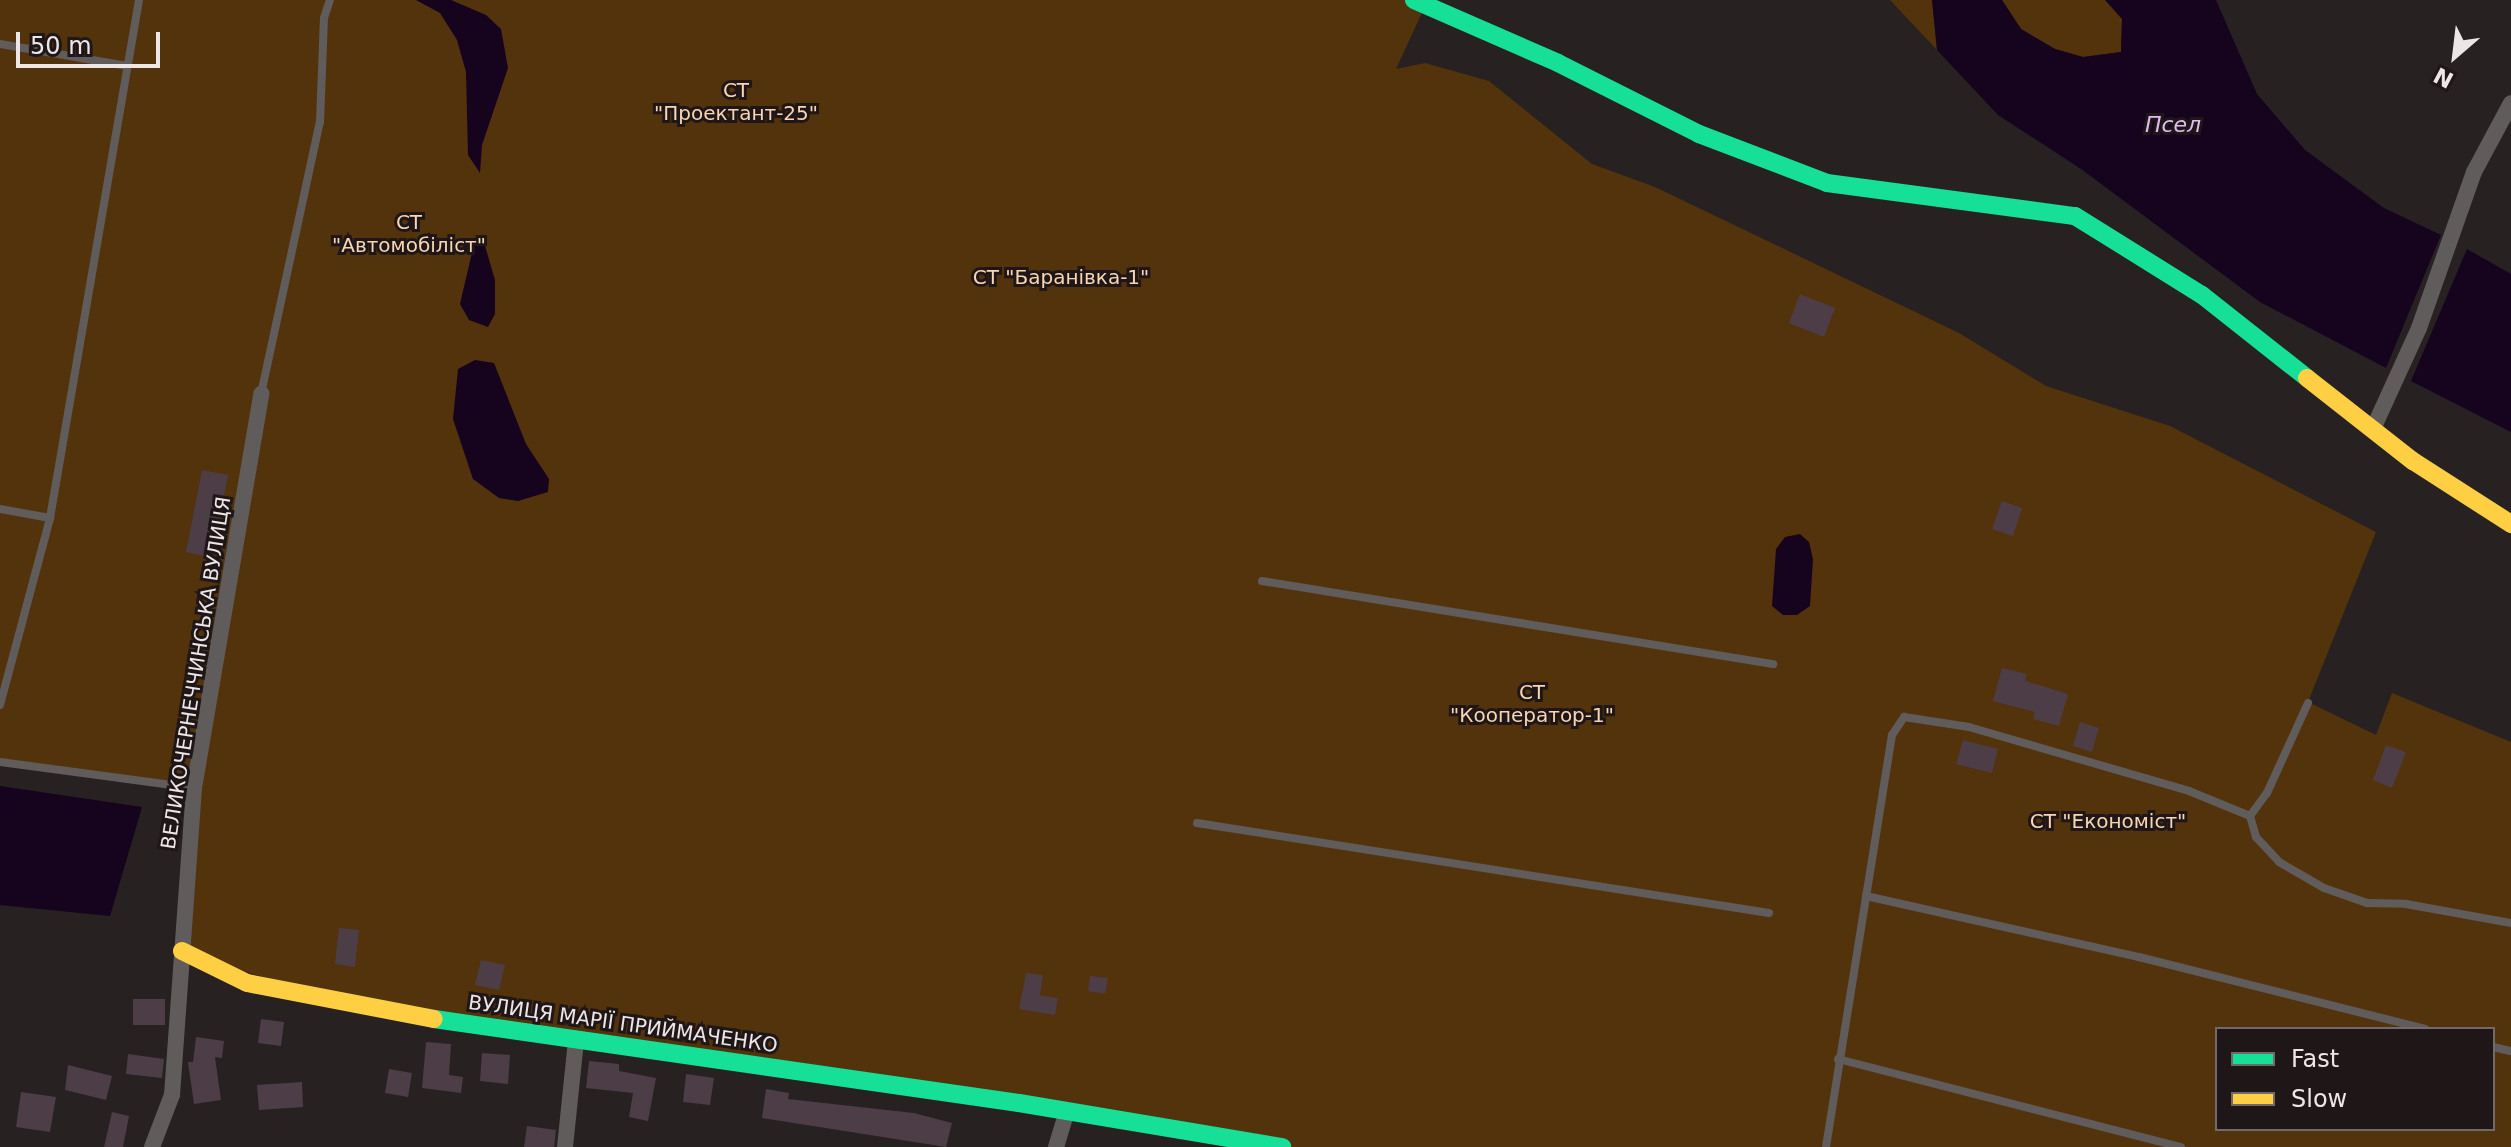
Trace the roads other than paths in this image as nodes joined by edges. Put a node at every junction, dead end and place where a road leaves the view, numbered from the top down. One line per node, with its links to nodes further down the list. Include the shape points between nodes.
1 (139, 0): 5 (lane)
2 (330, 0): 7 (lane, via 324,18 320,122)
3 (1414, 0): 8 (street, via 1558,63 1699,134 1827,183 2075,216 2202,295)
4 (0, 44): 5 (lane)
5 (127, 66): 10 (lane)
6 (2511, 103): 8 (street, via 2474,172 2425,313)
7 (261, 394): 19 (street, ВЕЛИКОЧЕРНЕЧЧИНСЬКА ВУЛИЦЯ)
8 (2373, 429): 11 (street)
9 (0, 509): 10 (lane)
10 (50, 518): 15 (lane)
11 (2511, 524)
12 (1262, 581): 14 (lane)
13 (0, 664): 15 (lane)
14 (1773, 664)
15 (12, 666): 17 (lane)
16 (2308, 703): 20 (lane, via 2267,793)
17 (0, 705)
18 (0, 762): 19 (lane)
19 (194, 788): 25 (street, ВЕЛИКОЧЕРНЕЧЧИНСЬКА ВУЛИЦЯ)
20 (2250, 816): 22 (lane, via 2189,791 1969,727 1904,717 1892,735); 24 (lane, via 2256,837 2279,862 2324,888 2367,903 2421,906)
21 (1197, 823): 23 (lane)
22 (1866, 896): 26 (lane); 28 (lane)
23 (1769, 913)
24 (2511, 923)
25 (182, 951): 27 (street, ВУЛИЦЯ МАРІЇ ПРИЙМАЧЕНКО, via 247,983 358,1008); 30 (street, ВЕЛИКОЧЕРНЕЧЧИНСЬКА ВУЛИЦЯ, via 172,1095)
26 (2417, 1027)
27 (576, 1040): 29 (street, ВУЛИЦЯ МАРІЇ ПРИЙМАЧЕНКО); 31 (street)
28 (1838, 1059): 34 (lane); 35 (lane)
29 (1066, 1114): 32 (street); 33 (street, ВУЛИЦЯ МАРІЇ ПРИЙМАЧЕНКО)
30 (152, 1147)
31 (565, 1147)
32 (1056, 1147)
33 (1282, 1147)
34 (1826, 1147)
35 (2181, 1147)

